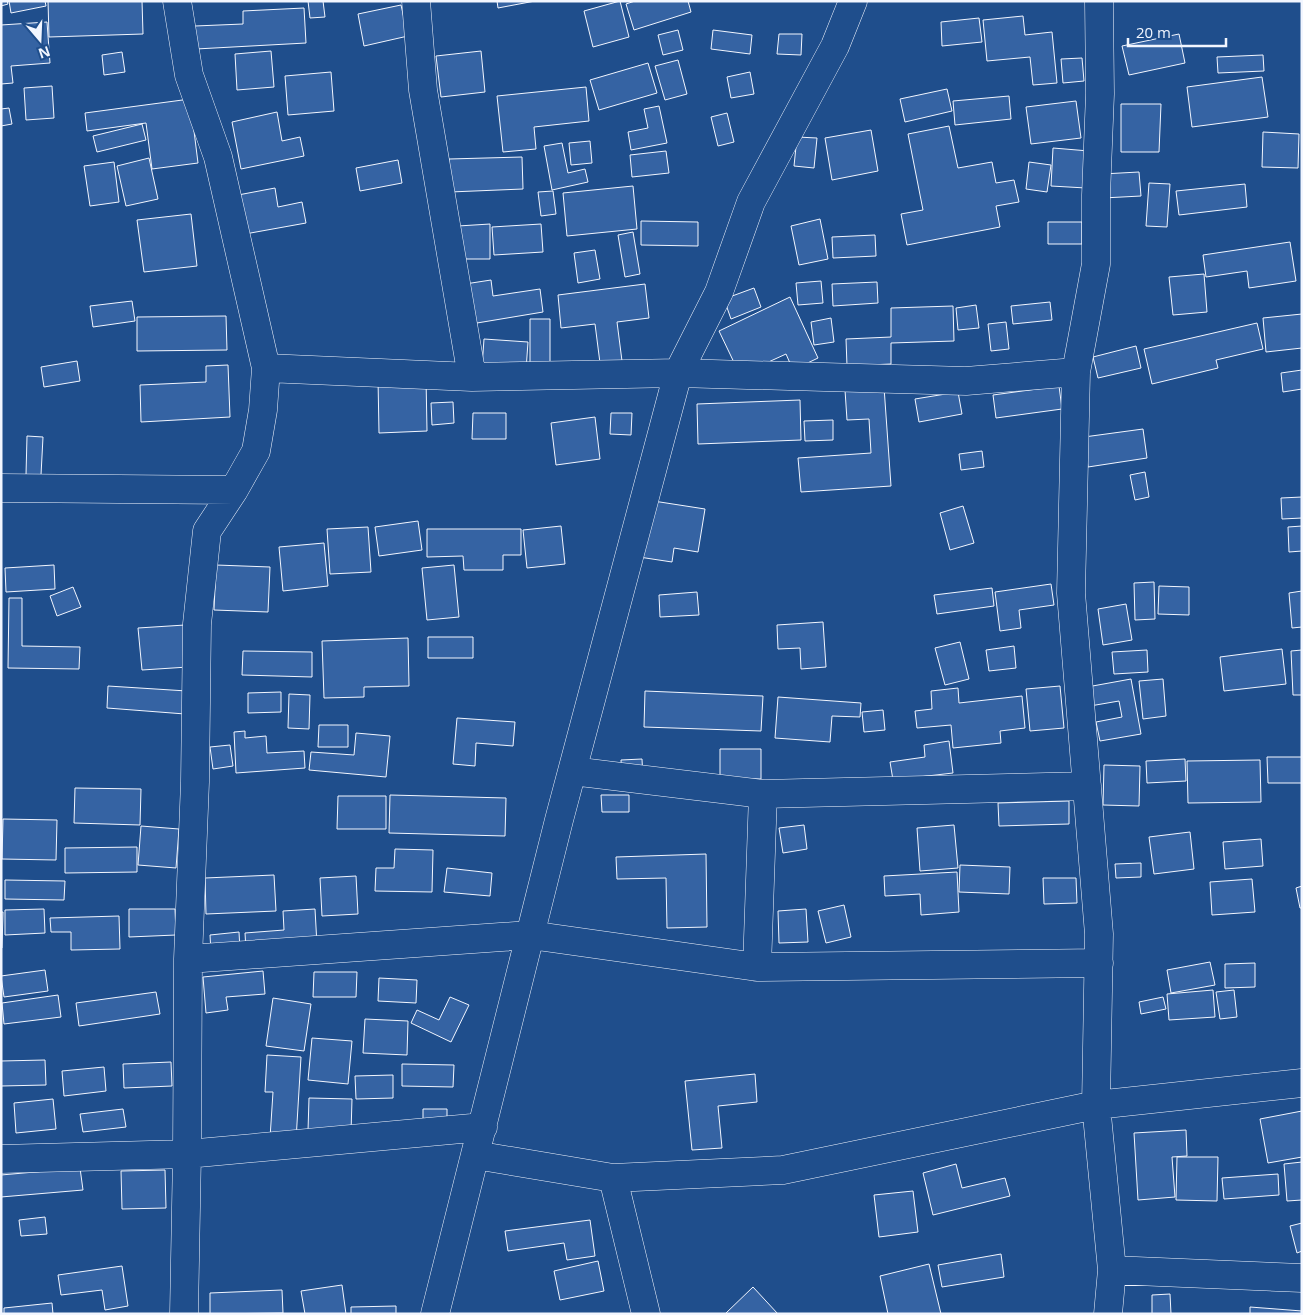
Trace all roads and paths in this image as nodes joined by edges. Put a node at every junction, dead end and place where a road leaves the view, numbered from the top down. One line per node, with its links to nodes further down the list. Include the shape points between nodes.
1 (177, 1): 5 (street, via 189,75 218,158)
2 (416, 1): 8 (street, via 423,90)
3 (853, 1): 7 (street, via 835,46 751,202 719,292)
4 (1099, 1): 6 (street, via 1096,264)
5 (266, 368): 8 (street); 10 (street, via 256,451)
6 (1076, 372): 7 (street, via 966,381); 12 (street, via 1071,593)
7 (678, 373): 8 (street); 11 (street)
8 (472, 377)
9 (1, 488): 10 (street)
10 (234, 490): 15 (street, via 207,531 198,614)
11 (572, 771): 13 (street); 14 (street)
12 (1087, 786): 13 (street); 16 (street, via 1100,934)
13 (763, 794): 17 (street)
14 (530, 935): 15 (street); 17 (street); 20 (street)
15 (188, 959): 21 (street)
16 (1099, 963): 17 (street); 19 (street)
17 (757, 967)
18 (1302, 1083): 19 (street)
19 (1096, 1105): 24 (street, via 784,1170); 25 (street)
20 (483, 1127): 21 (street); 22 (street)
21 (187, 1154): 23 (street); 27 (street)
22 (475, 1155): 24 (street); 28 (street)
23 (1, 1159)
24 (613, 1178): 29 (street)
25 (1112, 1270): 26 (street); 30 (street)
26 (1302, 1278)
27 (184, 1314)
28 (435, 1314)
29 (646, 1314)
30 (1108, 1314)

